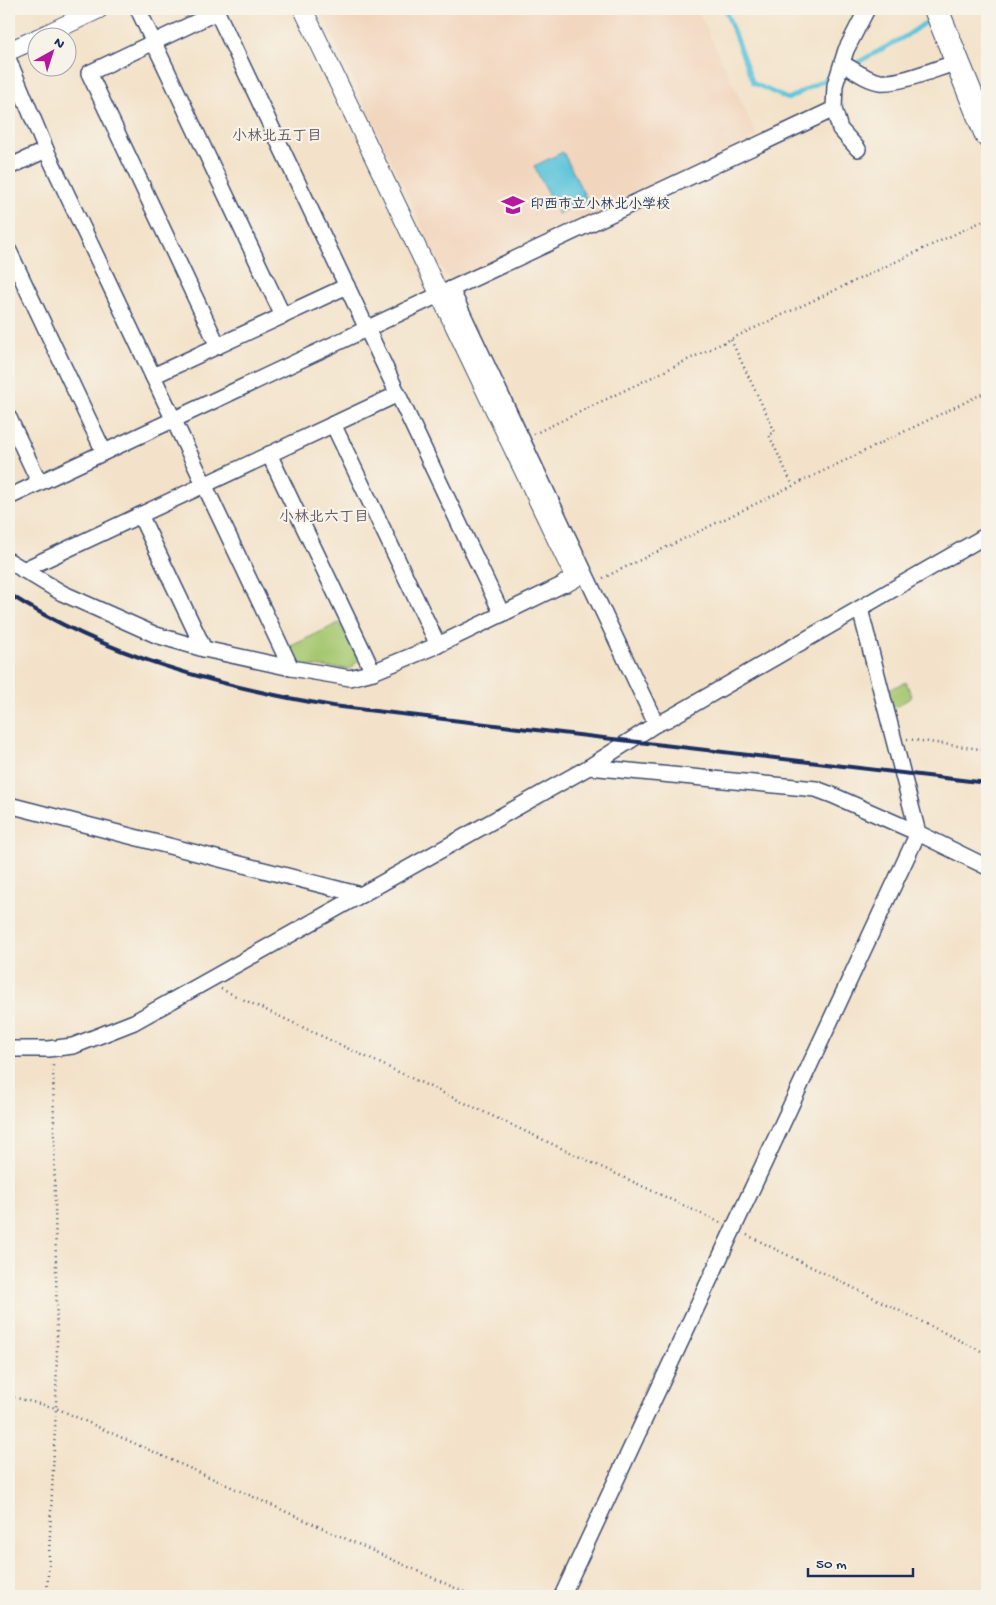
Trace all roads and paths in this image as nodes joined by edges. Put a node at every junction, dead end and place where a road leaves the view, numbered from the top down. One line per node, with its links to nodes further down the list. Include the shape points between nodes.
1 (100, 9): 6 (street)
2 (138, 9): 8 (street)
3 (303, 9): 21 (street)
4 (867, 9): 12 (street)
5 (936, 9): 11 (highway)
6 (59, 28)
7 (28, 42): 9 (street)
8 (153, 42): 20 (street, via 217,12); 22 (street); 25 (street, via 89,73)
9 (9, 51)
10 (9, 60): 16 (street)
11 (958, 62): 12 (street, via 893,82 878,82); 14 (highway)
12 (842, 63): 13 (street, via 835,85)
13 (834, 109): 15 (street, via 840,129); 21 (street)
14 (987, 135)
15 (858, 149)
16 (46, 150): 17 (street); 26 (street)
17 (9, 167)
18 (987, 219): 24 (path)
19 (9, 251): 33 (street)
20 (347, 286): 22 (street); 23 (street)
21 (445, 292): 23 (street); 32 (street); 43 (street, via 575,578)
22 (283, 316): 25 (street)
23 (367, 329): 28 (street); 30 (street)
24 (731, 339): 32 (path); 37 (path, via 775,432 769,435)
25 (218, 346): 26 (street)
26 (153, 376): 30 (street)
27 (984, 393): 37 (path)
28 (398, 394): 31 (street); 46 (street)
29 (9, 418): 35 (street)
30 (174, 420): 33 (street); 36 (street)
31 (333, 424): 34 (street); 47 (street)
32 (522, 440): 44 (street)
33 (104, 452): 35 (street)
34 (269, 454): 36 (street); 50 (street)
35 (39, 482): 38 (street)
36 (204, 485): 39 (street); 49 (street)
37 (793, 486): 44 (path)
38 (9, 497)
39 (140, 515): 42 (street); 48 (street)
40 (987, 536): 45 (street)
41 (9, 561): 42 (street)
42 (23, 570): 48 (street, via 62,593 156,635)
43 (566, 583): 46 (street)
44 (590, 584): 51 (street)
45 (860, 609): 51 (street); 52 (street)
46 (502, 614): 47 (street)
47 (438, 645): 50 (street)
48 (204, 649): 49 (street)
49 (291, 668): 50 (street, via 350,678)
50 (373, 672)
51 (656, 724): 54 (street)
52 (893, 737): 53 (path); 56 (street)
53 (987, 750)
54 (588, 767): 56 (street, via 816,789); 58 (street)
55 (9, 805): 58 (street)
56 (918, 834): 57 (street); 62 (street)
57 (987, 867)
58 (361, 895): 59 (street)
59 (206, 981): 60 (street, via 134,1022 73,1046); 62 (path)
60 (53, 1048): 61 (street); 65 (path)
61 (9, 1049)
62 (734, 1229): 63 (path); 68 (street)
63 (987, 1354)
64 (9, 1396): 65 (path)
65 (56, 1408): 66 (path); 67 (path)
66 (47, 1596)
67 (473, 1596)
68 (562, 1596)

